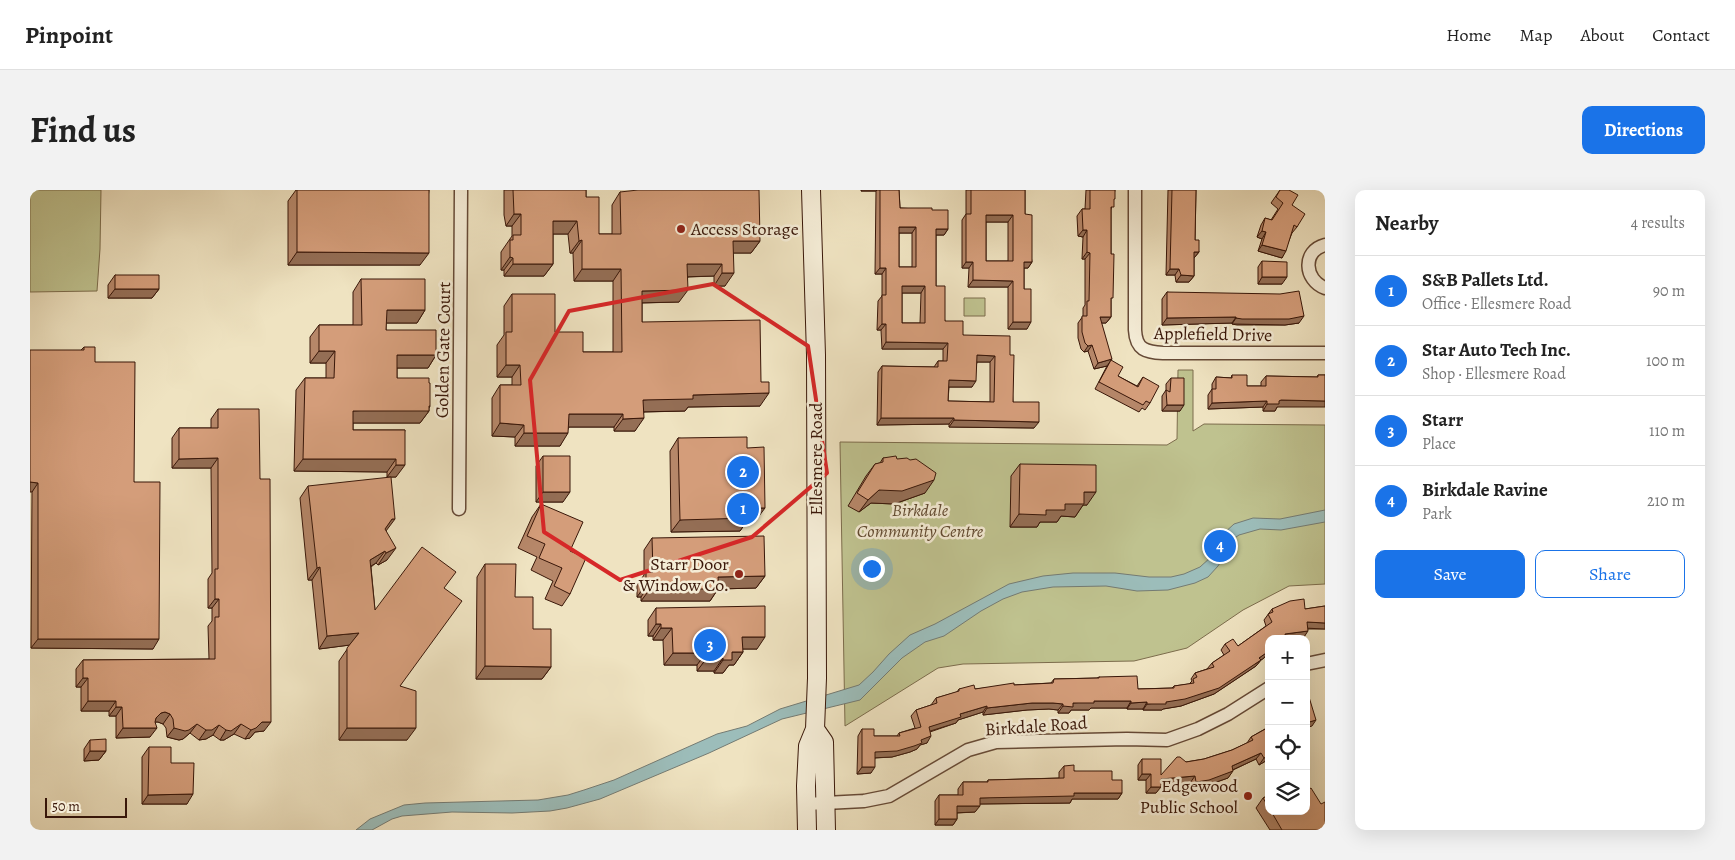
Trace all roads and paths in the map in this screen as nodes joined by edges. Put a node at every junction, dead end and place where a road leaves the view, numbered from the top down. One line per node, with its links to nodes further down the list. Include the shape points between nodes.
1 (461, 190): 7 (street, Golden Gate Court)
2 (811, 190): 11 (main road, Ellesmere Road, via 816,355)
3 (1135, 190): 6 (street, Applefield Drive, via 1135,338 1139,345 1150,353)
4 (1325, 245): 5 (street, via 1313,253 1308,270 1318,286)
5 (1325, 288)
6 (1325, 353)
7 (459, 509)
8 (1325, 660): 9 (street)
9 (1310, 663)
10 (1265, 691): 13 (street, Birkdale Road, via 1228,714 1167,740 996,742 968,750 889,796)
11 (815, 729): 12 (main road, Ellesmere Road, via 808,746); 13 (main road, Ellesmere Road, via 824,742)
12 (806, 804): 13 (street, Birkdale Road); 14 (main road, Ellesmere Road)
13 (826, 804): 15 (main road, Ellesmere Road)
14 (806, 830)
15 (826, 830)

